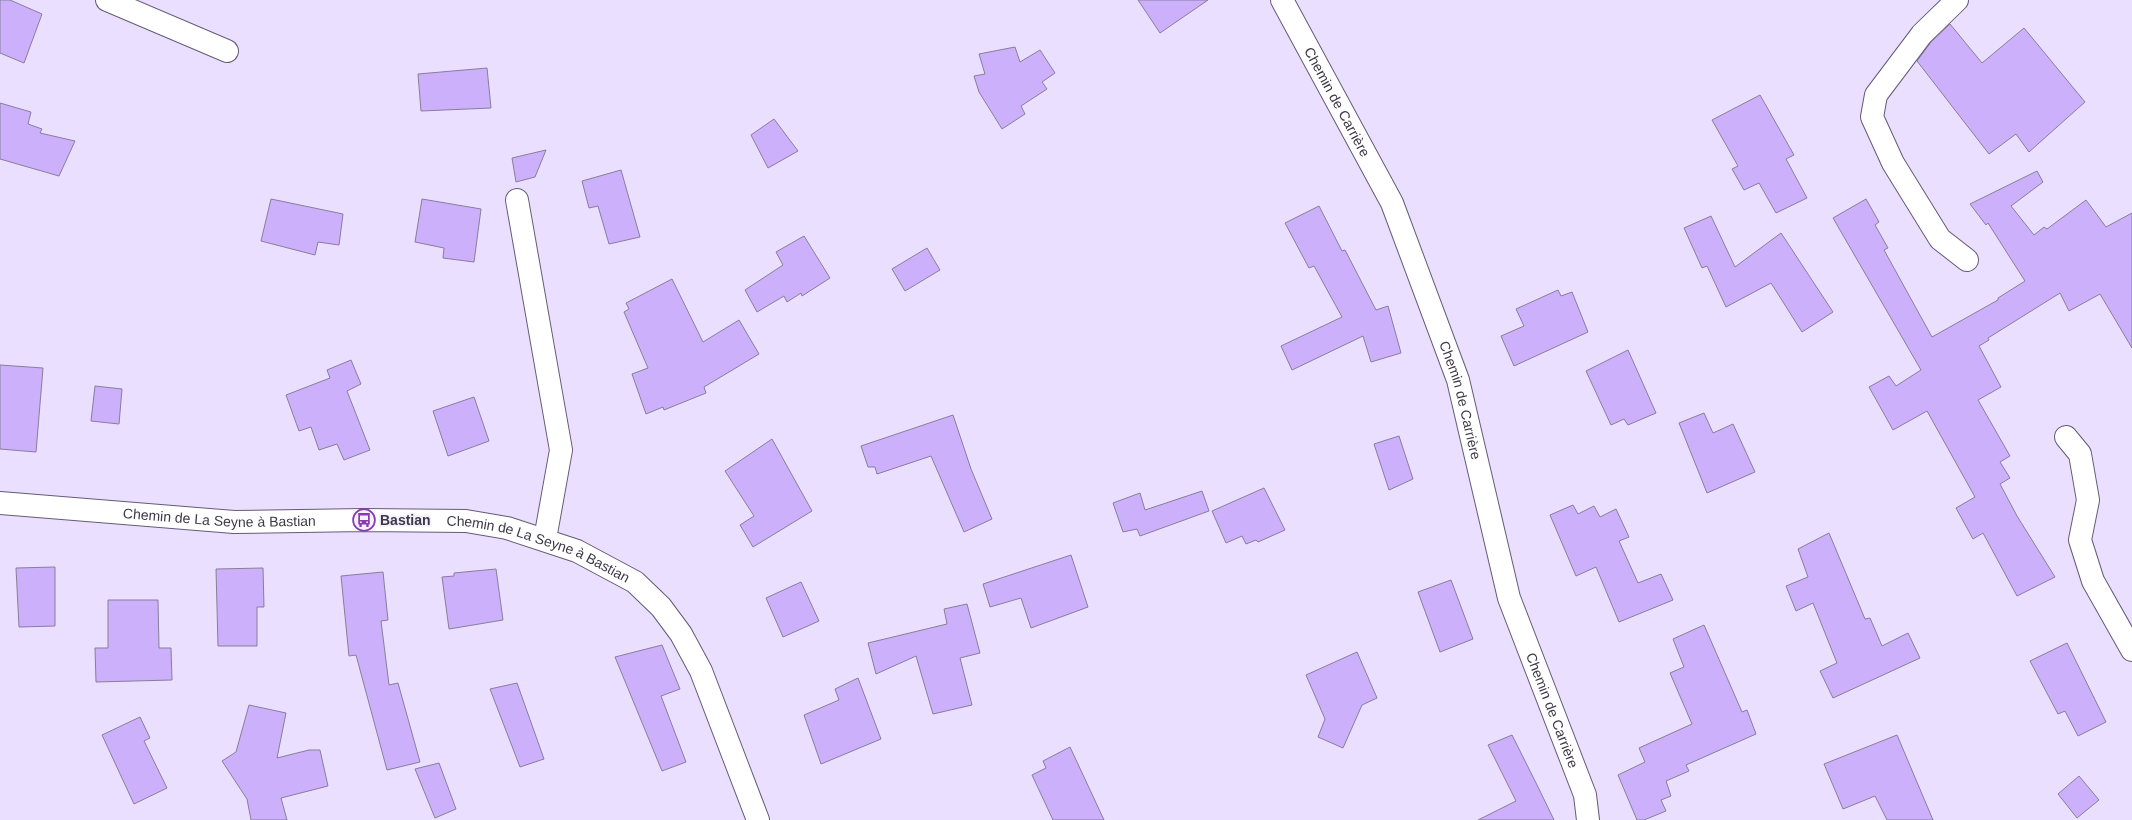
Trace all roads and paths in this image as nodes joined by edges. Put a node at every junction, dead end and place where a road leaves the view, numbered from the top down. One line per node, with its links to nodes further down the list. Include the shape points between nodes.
1 (107, 0): 4 (street)
2 (1282, 0): 12 (street, Chemin de Carrière, via 1392,203 1458,380 1509,598 1585,795)
3 (1957, 0): 6 (street, via 1922,34 1876,95 1872,117 1893,163 1940,239)
4 (227, 51)
5 (517, 200): 9 (street, via 561,450)
6 (1967, 260)
7 (2066, 437): 10 (street, via 2080,454 2088,500 2080,540 2086,560 2093,581)
8 (0, 503): 9 (street, Chemin de La Seyne à Bastian, via 234,522 466,522 507,528)
9 (545, 539): 11 (street, Chemin de La Seyne à Bastian, via 609,566 635,582 661,607 681,634 701,671)
10 (2132, 650)
11 (758, 820)
12 (1588, 820)

